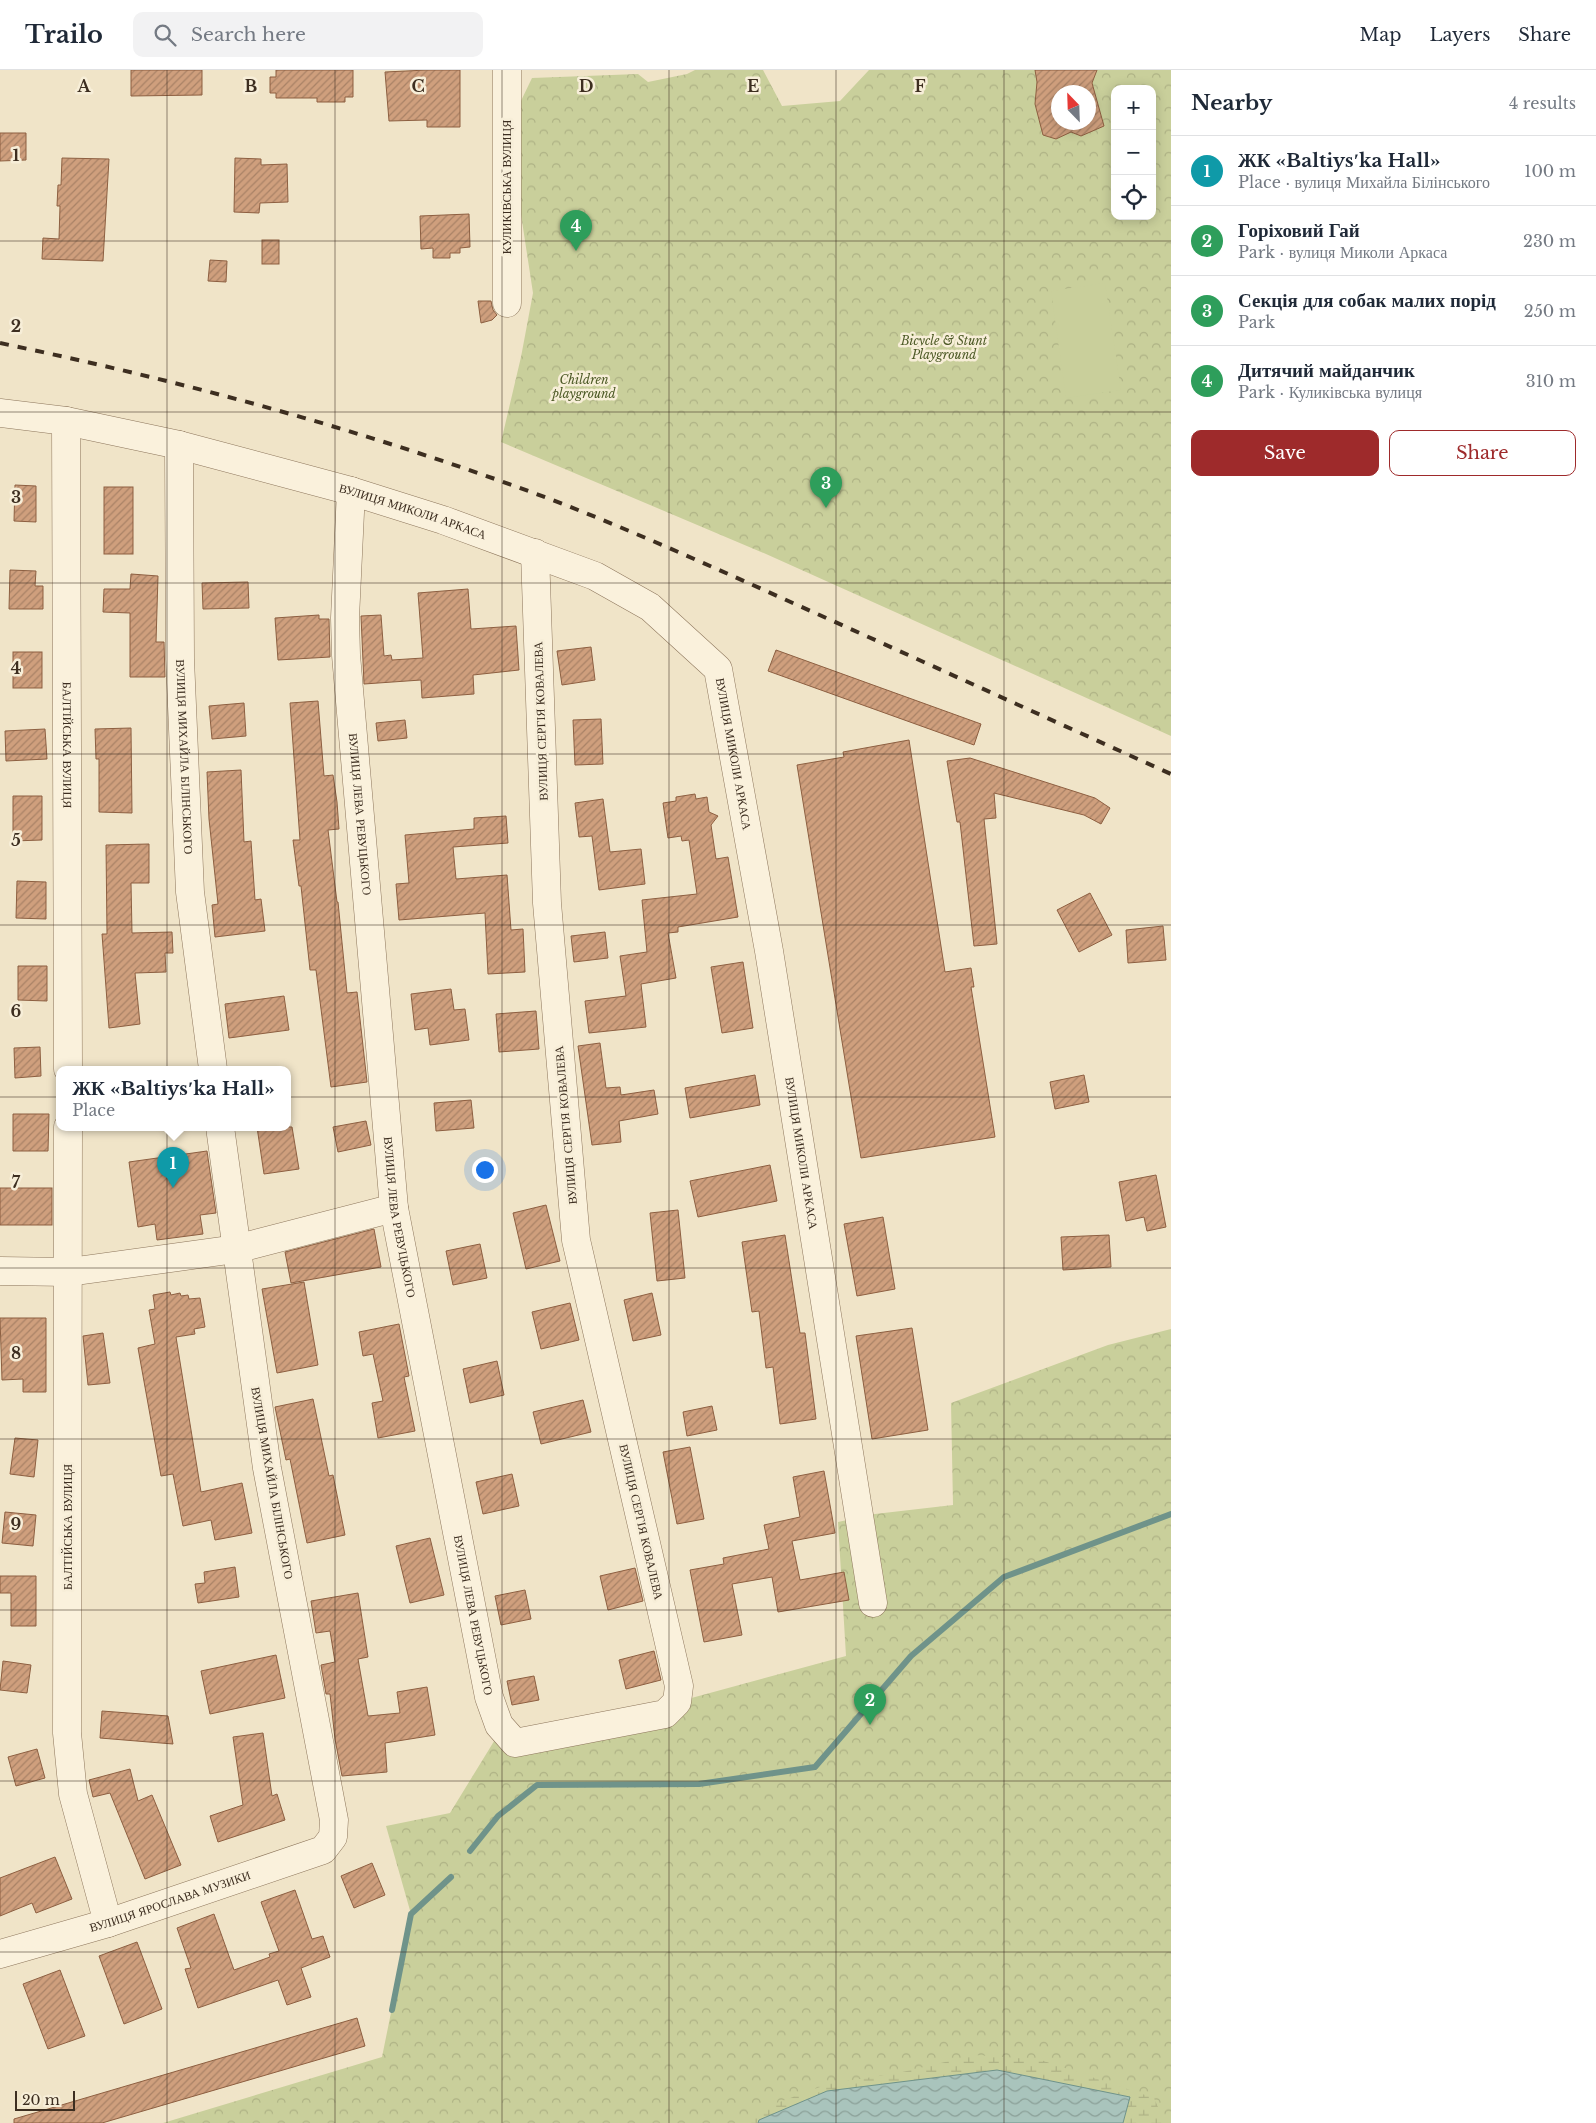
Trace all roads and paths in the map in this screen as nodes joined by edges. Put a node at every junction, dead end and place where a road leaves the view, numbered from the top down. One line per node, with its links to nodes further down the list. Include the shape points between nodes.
1 (507, 70): 2 (street, КУЛИКІВСЬКА ВУЛИЦЯ)
2 (507, 303)
3 (0, 413): 4 (street, ВУЛИЦЯ МИКОЛИ АРКАСА)
4 (66, 420): 5 (street, ВУЛИЦЯ МИКОЛИ АРКАСА); 8 (street, БАЛТІЙСЬКА ВУЛИЦЯ)
5 (179, 445): 6 (street, ВУЛИЦЯ МИКОЛИ АРКАСА); 9 (street, ВУЛИЦЯ МИХАЙЛА БІЛІНСЬКОГО, via 180,659 190,892)
6 (351, 491): 7 (street, ВУЛИЦЯ МИКОЛИ АРКАСА); 12 (street, ВУЛИЦЯ ЛЕВА РЕВУЦЬКОГО, via 346,655)
7 (535, 553): 16 (street, ВУЛИЦЯ МИКОЛИ АРКАСА, via 595,576 650,607 718,669 769,951); 17 (street, ВУЛИЦЯ СЕРГІЯ КОВАЛЕВА, via 547,903 576,1240)
8 (68, 1066)
9 (213, 1066)
10 (68, 1131): 15 (street, БАЛТІЙСЬКА ВУЛИЦЯ)
11 (221, 1131): 13 (street, ВУЛИЦЯ МИХАЙЛА БІЛІНСЬКОГО)
12 (394, 1208): 13 (street); 17 (street, ВУЛИЦЯ ЛЕВА РЕВУЦЬКОГО, via 488,1688 499,1725 515,1743 665,1714 677,1702)
13 (236, 1249): 15 (street); 18 (street, ВУЛИЦЯ МИХАЙЛА БІЛІНСЬКОГО, via 267,1468 334,1820)
14 (0, 1271): 15 (street)
15 (69, 1272): 19 (street, БАЛТІЙСЬКА ВУЛИЦЯ, via 67,1733 74,1794)
16 (873, 1603)
17 (679, 1686)
18 (333, 1838): 19 (street, ВУЛИЦЯ ЯРОСЛАВА МУЗИКИ, via 323,1850)
19 (108, 1923): 20 (street, ВУЛИЦЯ ЯРОСЛАВА МУЗИКИ)
20 (0, 1954)

